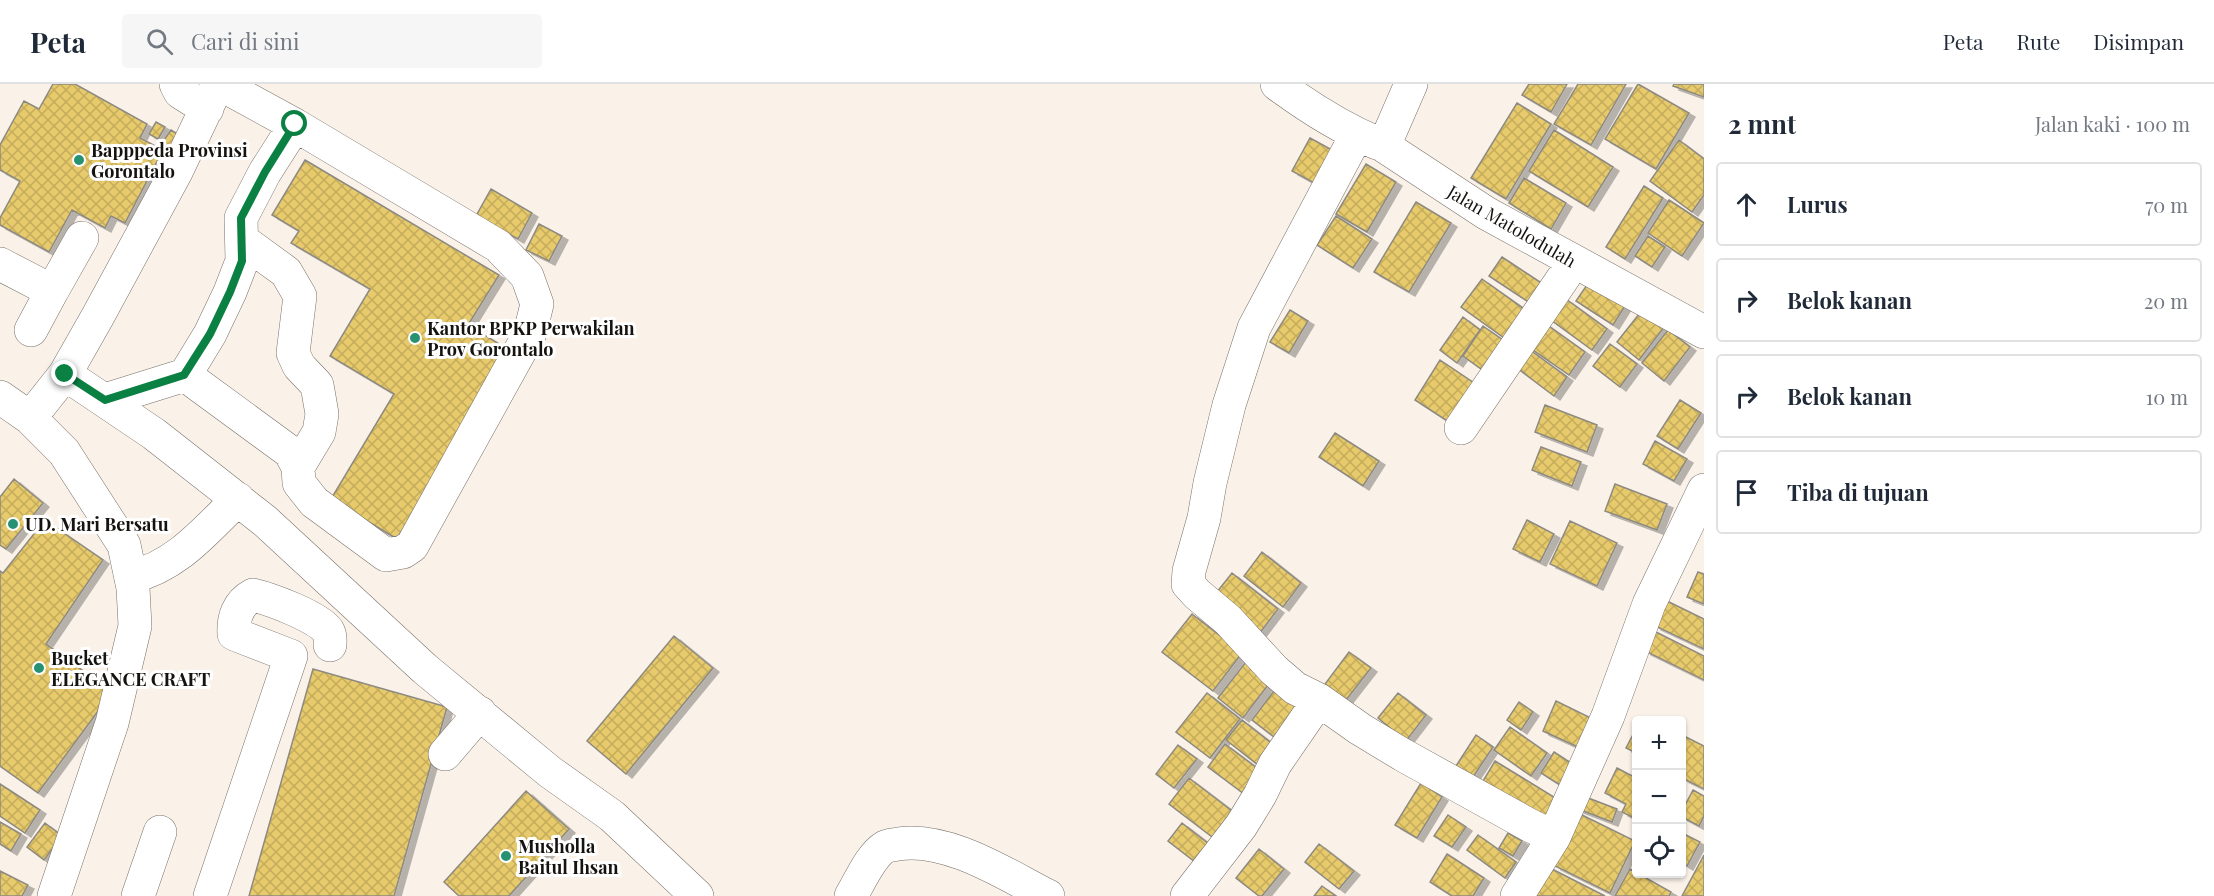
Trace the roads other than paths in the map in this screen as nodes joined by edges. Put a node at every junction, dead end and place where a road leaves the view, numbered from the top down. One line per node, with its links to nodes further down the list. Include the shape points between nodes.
1 (1276, 84): 6 (street, Jalan Matolodulah, via 1307,106)
2 (1411, 84): 6 (street)
3 (174, 86): 4 (street)
4 (215, 92): 5 (street); 14 (street, via 176,172)
5 (295, 124): 8 (street, via 241,218); 20 (street, via 498,246 527,276 537,304 530,333 412,546 386,555 314,502 299,483)
6 (1370, 140): 9 (street, Jalan Matolodulah, via 1486,213); 25 (street, via 1254,328 1229,405 1189,571 1188,584 1197,594 1288,682)
7 (82, 238): 11 (street)
8 (242, 240): 15 (street, via 242,261 230,292); 20 (street, via 286,272 300,296 293,353 317,385 322,414 320,432)
9 (1574, 262): 13 (street, Jalan Matolodulah); 19 (street)
10 (0, 264): 11 (street)
11 (52, 291): 12 (street)
12 (31, 330)
13 (1704, 332)
14 (65, 374): 17 (street); 18 (street)
15 (184, 375): 17 (street); 20 (street, via 290,452)
16 (0, 397): 18 (street)
17 (105, 400): 22 (street)
18 (30, 418): 23 (street, via 64,452 104,511 124,544)
19 (1461, 428)
20 (298, 466)
21 (1704, 490): 29 (street, via 1649,604 1608,716)
22 (238, 499): 23 (street, via 168,563); 26 (street, via 377,626)
23 (131, 577): 30 (street, via 135,626 128,659 112,723)
24 (330, 645): 32 (street, via 331,636 317,621 269,599 253,595 245,599 236,614 234,634 291,656)
25 (1318, 700): 29 (street, via 1403,755); 36 (street, via 1240,826)
26 (480, 712): 27 (street); 33 (street, via 550,772 612,816)
27 (445, 754)
28 (160, 832): 31 (street)
29 (1554, 837): 37 (street)
30 (54, 896)
31 (138, 896)
32 (210, 896)
33 (697, 896)
34 (851, 896): 35 (street, via 871,861 885,847 904,843 930,844 961,854)
35 (1048, 896)
36 (1187, 896)
37 (1517, 896)

